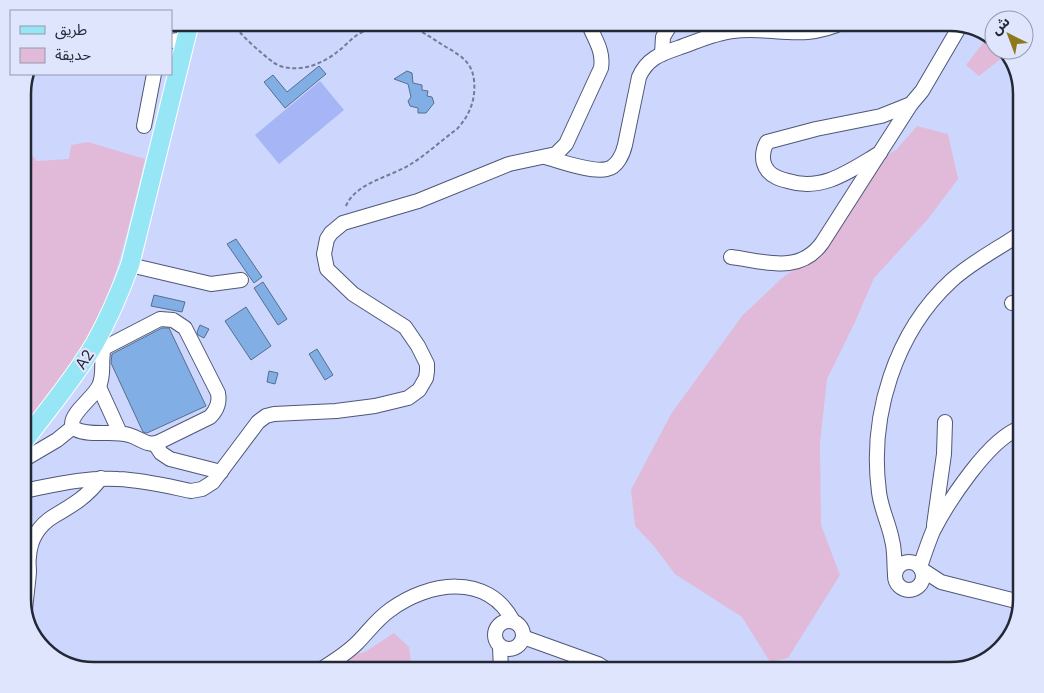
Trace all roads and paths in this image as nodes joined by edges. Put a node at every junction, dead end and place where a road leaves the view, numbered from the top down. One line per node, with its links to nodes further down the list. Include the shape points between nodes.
1 (239, 31): 2 (path, via 274,62 294,68 327,59)
2 (366, 31)
3 (418, 31): 17 (path, via 464,58 474,77 474,99 457,129 411,164 355,193 347,204)
4 (592, 31): 16 (street, via 600,46 601,68 566,144 556,154)
5 (667, 31): 11 (street)
6 (733, 31): 11 (street, via 712,35)
7 (733, 31): 8 (street)
8 (818, 31)
9 (957, 32): 13 (street)
10 (183, 34): 20 (main road, A2)
11 (662, 54): 16 (street, via 646,65 639,77 626,145 614,165 607,170 586,168)
12 (154, 75): 14 (street)
13 (911, 104): 15 (street); 15 (street, via 881,116 767,142 762,154 766,168 773,176 790,182 816,184 836,178)
14 (144, 126)
15 (880, 153): 19 (street, via 812,255 786,264)
16 (545, 157): 17 (street, via 509,164 418,201)
17 (343, 223): 30 (street, via 327,239 324,254 328,268 353,294 405,327 427,364 423,385 408,398 375,406 266,416)
18 (1013, 239): 34 (street, via 966,268 938,294 914,326 896,360 883,407 877,455 879,493)
19 (731, 257)
20 (130, 265): 21 (street, via 211,284); 25 (main road, A2, via 94,344)
21 (241, 280)
22 (99, 387): 24 (street, via 73,417); 27 (street); 28 (street, via 104,348 160,319 173,320 185,328 218,393 219,404 210,417)
23 (945, 422): 33 (street)
24 (73, 427): 27 (street, via 77,431); 29 (street)
25 (31, 431)
26 (1013, 431): 33 (street, via 978,463)
27 (120, 433): 28 (street)
28 (155, 444): 30 (street, via 170,459)
29 (31, 455)
30 (221, 472): 31 (street, via 208,486 191,491 136,480)
31 (101, 478): 32 (street); 35 (street, via 86,496 48,520 37,532)
32 (31, 489)
33 (933, 532): 36 (street)
34 (892, 540): 36 (street); 37 (street)
35 (31, 548)
36 (918, 566): 37 (street, via 906,562); 38 (street, via 934,579); 39 (street, via 923,575)
37 (895, 574): 39 (street, via 901,587 909,590)
38 (949, 584): 39 (street); 40 (street)
39 (919, 586)
40 (1013, 600)
41 (513, 621): 42 (street, via 521,627); 43 (street, via 503,622 496,629 495,639); 44 (street, via 496,599 476,588 454,587 426,592 387,612)
42 (523, 637): 43 (street, via 515,649); 46 (street)
43 (500, 647): 45 (street)
44 (332, 662)
45 (501, 662)
46 (592, 662)

